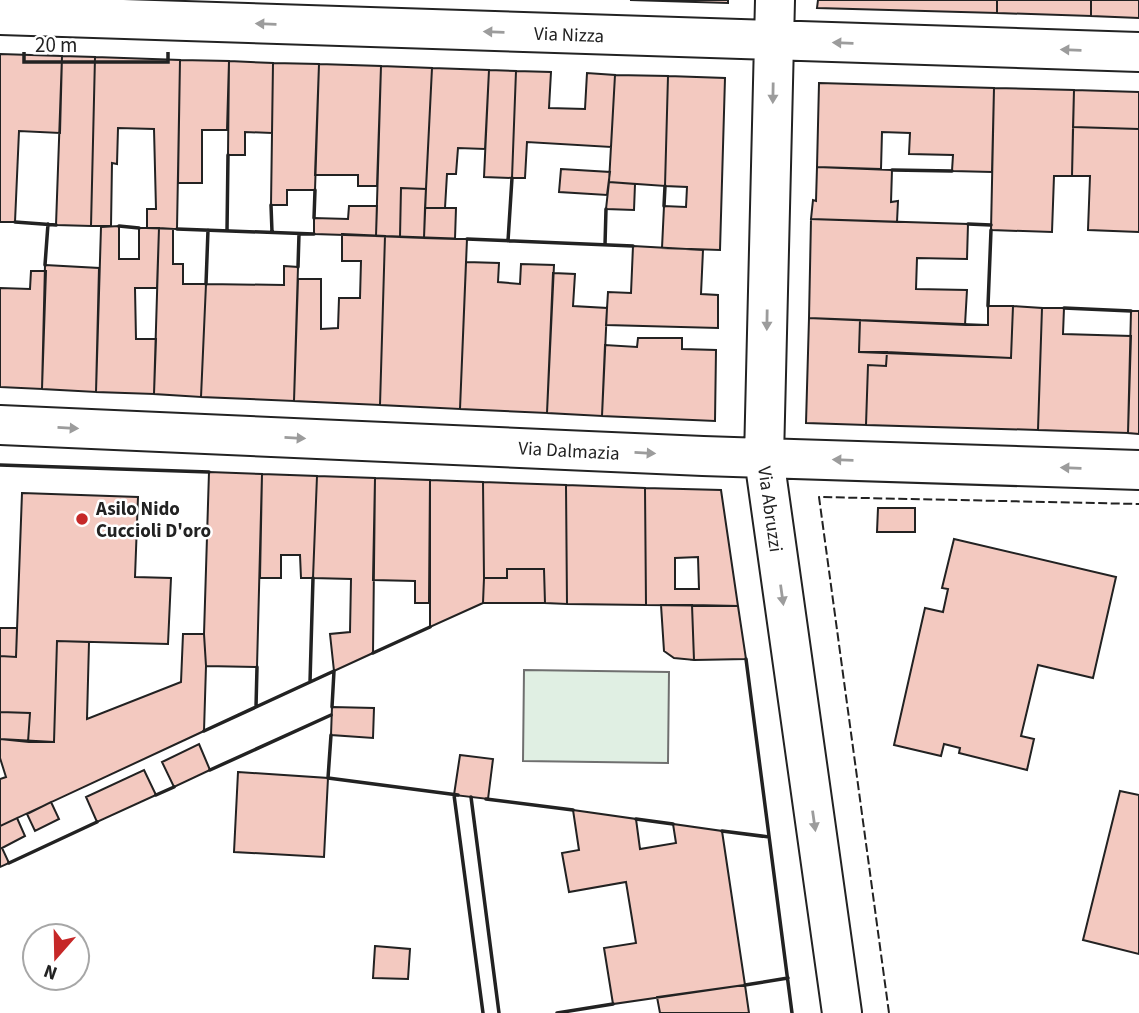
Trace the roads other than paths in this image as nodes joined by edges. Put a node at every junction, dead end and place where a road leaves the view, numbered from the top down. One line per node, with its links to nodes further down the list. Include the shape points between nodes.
1 (775, 0): 3 (street, Via Abruzzi)
2 (0, 15): 3 (street, Via Nizza, one-way to 2)
3 (774, 41): 4 (street, Via Nizza, one-way to 3); 6 (street, Via Abruzzi, one-way to 6)
4 (1139, 52)
5 (0, 425): 6 (street, Via Dalmazia, one-way to 6)
6 (764, 458): 7 (street, Via Dalmazia, one-way to 6); 8 (street, Via Abruzzi, one-way to 8)
7 (1139, 470)
8 (842, 1013)

